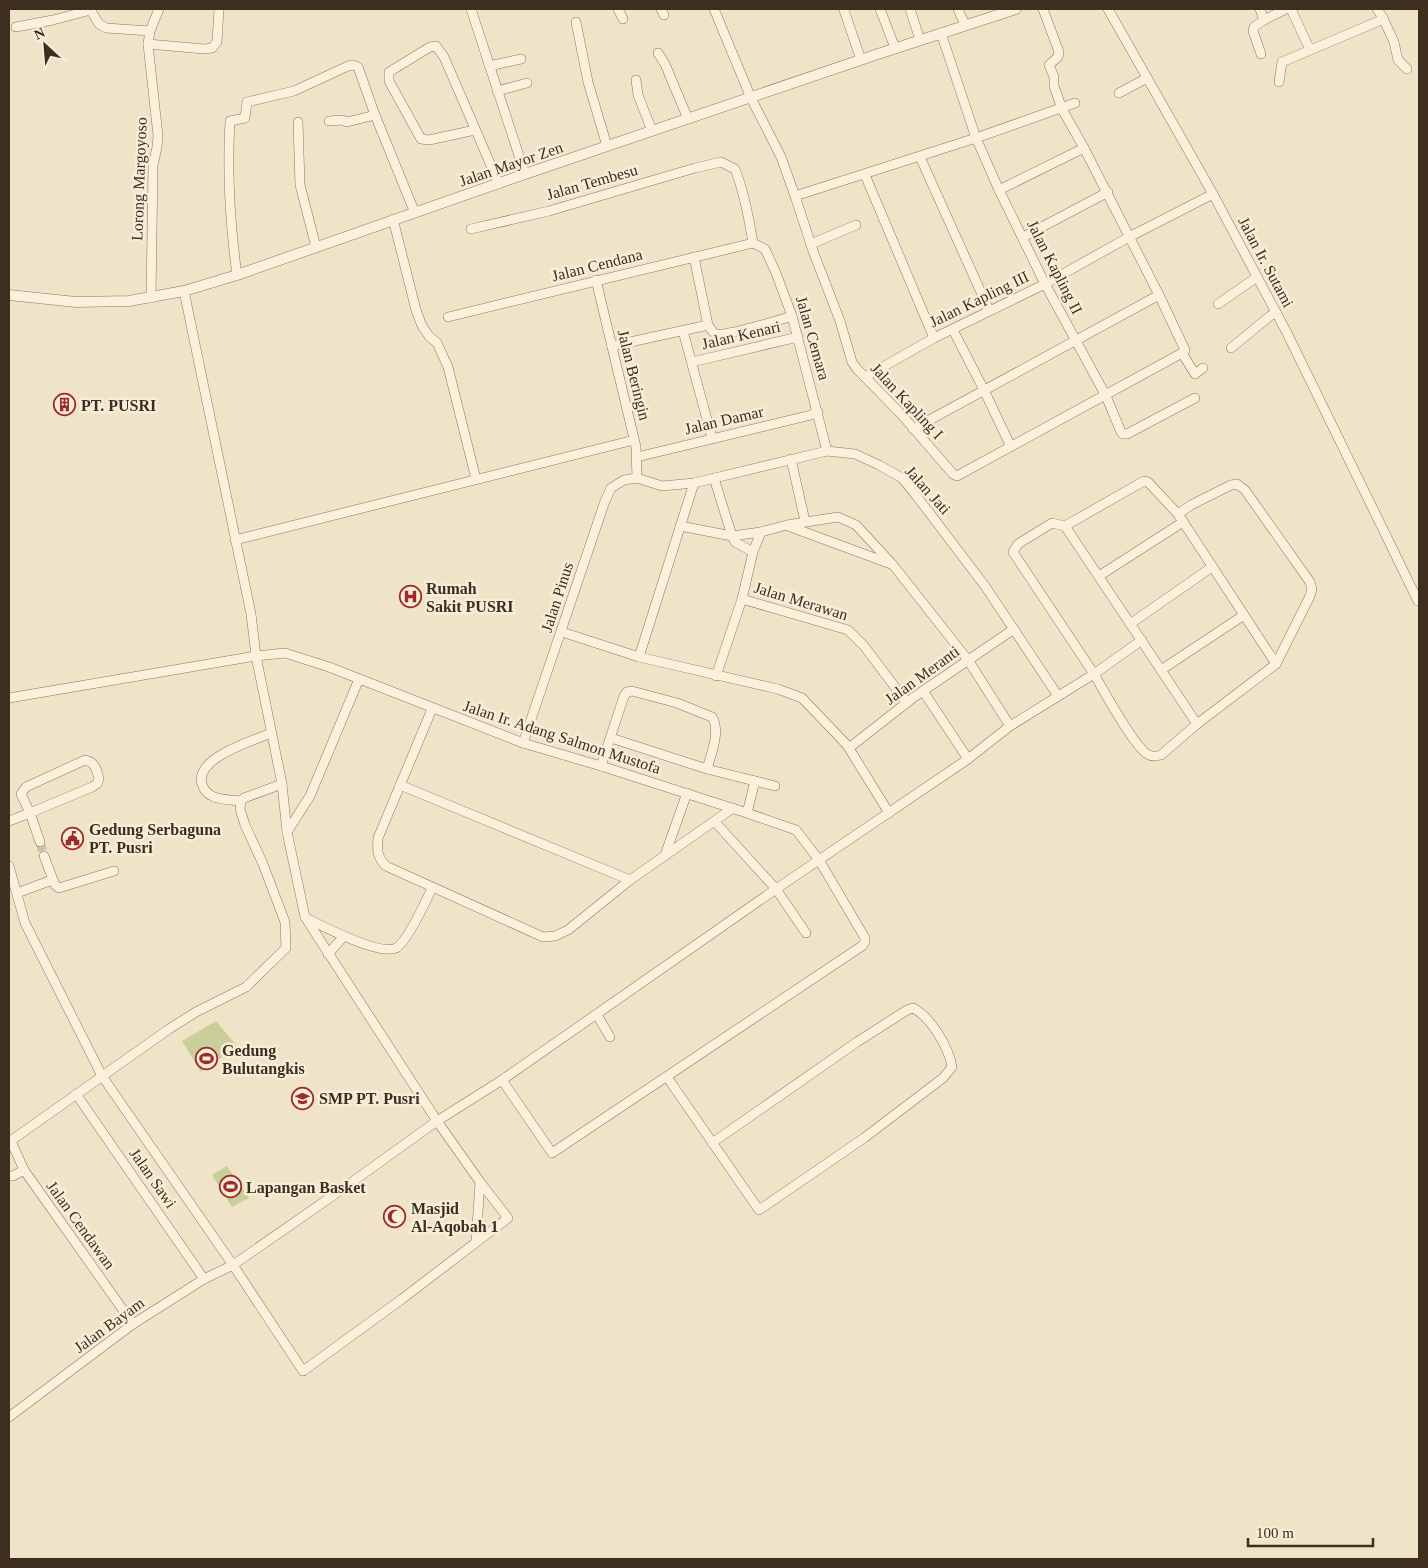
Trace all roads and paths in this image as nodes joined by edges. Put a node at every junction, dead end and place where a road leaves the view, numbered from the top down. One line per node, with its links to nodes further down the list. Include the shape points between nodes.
1 (90, 9): 23 (street); 24 (street, via 99,24 106,28)
2 (159, 9): 24 (street, Lorong Margoyoso)
3 (219, 9): 27 (street, via 217,42 212,48)
4 (471, 9): 34 (street)
5 (618, 9): 19 (street)
6 (714, 9): 42 (street, Jalan Kapling I)
7 (880, 9): 28 (street)
8 (910, 9): 26 (street)
9 (958, 9): 22 (street)
10 (1016, 9): 22 (street, Jalan Mayor Zen)
11 (1043, 9): 44 (street, via 1058,52 1058,57 1049,65)
12 (1108, 9): 36 (street, Jalan Ir. Sutami)
13 (1260, 9): 20 (street)
14 (1286, 9): 20 (street)
15 (1291, 9): 29 (street)
16 (1377, 9): 18 (street)
17 (844, 10): 33 (street)
18 (1383, 18): 29 (street); 35 (street, via 1398,60)
19 (622, 19)
20 (1264, 20): 31 (street, via 1253,31)
21 (576, 22): 52 (street, via 588,82)
22 (965, 25): 25 (street, Jalan Mayor Zen)
23 (16, 27)
24 (150, 31): 27 (street, Lorong Margoyoso)
25 (941, 33): 26 (street, Jalan Mayor Zen); 51 (street, Jalan Kapling II)
26 (920, 40): 28 (street, Jalan Mayor Zen)
27 (148, 44): 79 (street, Lorong Margoyoso, via 158,136 153,166)
28 (895, 48): 33 (street, Jalan Mayor Zen)
29 (1310, 50): 38 (street, via 1282,62)
30 (658, 53): 46 (street)
31 (1261, 54)
32 (520, 59): 34 (street)
33 (861, 60): 42 (street, Jalan Mayor Zen)
34 (489, 66): 40 (street)
35 (1407, 69)
36 (1146, 78): 41 (street); 60 (street, Jalan Ir. Sutami)
37 (636, 80): 50 (street, via 638,95)
38 (1279, 82)
39 (527, 83): 40 (street)
40 (497, 91): 55 (street)
41 (1119, 93)
42 (751, 98): 46 (street, Jalan Mayor Zen); 61 (street, Jalan Kapling I, via 781,157)
43 (1075, 103): 44 (street)
44 (1062, 109): 51 (street); 53 (street)
45 (375, 115): 47 (street, via 347,122); 62 (street); 72 (street, via 358,67 353,65 294,91 247,102 245,118 230,120 228,151)
46 (688, 119): 50 (street, Jalan Mayor Zen)
47 (329, 121)
48 (298, 122): 70 (street, via 300,185)
49 (475, 130): 49 (street, via 444,57 436,46 389,72 389,81 421,139); 57 (street)
50 (652, 131): 52 (street, Jalan Mayor Zen)
51 (976, 138): 54 (street); 58 (street, Jalan Kapling II)
52 (607, 146): 55 (street, Jalan Mayor Zen)
53 (1084, 148): 58 (street); 59 (street)
54 (920, 157): 56 (street); 81 (street)
55 (525, 174): 57 (street, Jalan Mayor Zen)
56 (865, 175): 61 (street); 89 (street)
57 (499, 184): 62 (street, Jalan Mayor Zen)
58 (998, 190): 66 (street, Jalan Kapling II)
59 (1108, 192): 66 (street); 67 (street)
60 (1213, 194): 67 (street, Jalan Kapling III); 73 (street, Jalan Ir. Sutami)
61 (795, 196): 69 (street, Jalan Kapling I)
62 (415, 213): 63 (street, Jalan Mayor Zen)
63 (393, 219): 70 (street, Jalan Mayor Zen); 110 (street, via 416,310 422,326 437,343 448,367)
64 (856, 225): 69 (street)
65 (471, 228): 68 (street, Jalan Tembesu, via 549,211 721,162 734,169 738,178)
66 (1023, 237): 75 (street, Jalan Kapling II)
67 (1130, 237): 75 (street, Jalan Kapling III); 77 (street)
68 (753, 243): 71 (street, Jalan Cendana); 83 (street, Jalan Cemara, via 765,249)
69 (811, 244): 96 (street, Jalan Kapling I, via 852,362)
70 (316, 247): 72 (street, Jalan Mayor Zen)
71 (694, 257): 74 (street, Jalan Cendana); 85 (street)
72 (237, 275): 76 (street, Jalan Mayor Zen)
73 (1257, 277): 80 (street); 82 (street, Jalan Ir. Sutami)
74 (596, 280): 84 (street, Jalan Cendana); 91 (street, Jalan Beringin)
75 (1045, 284): 81 (street, Jalan Kapling III); 90 (street, Jalan Kapling II)
76 (184, 291): 79 (street, Jalan Mayor Zen); 119 (street)
77 (1159, 294): 90 (street); 93 (street, via 1185,348)
78 (9, 295): 79 (street, Jalan Mayor Zen, via 76,302)
79 (151, 298)
80 (1218, 304)
81 (989, 310): 86 (street, Jalan Kapling III)
82 (1276, 312): 92 (street); 125 (street, Jalan Ir. Sutami)
83 (792, 316): 85 (street, via 719,334); 88 (street, Jalan Cemara)
84 (448, 317)
85 (708, 325): 87 (street)
86 (953, 330): 89 (street, Jalan Kapling III); 97 (street)
87 (684, 331): 91 (street); 94 (street)
88 (798, 337): 94 (street, Jalan Kenari); 100 (street, Jalan Cemara)
89 (934, 338): 96 (street, Jalan Kapling III)
90 (1076, 341): 97 (street); 98 (street, Jalan Kapling II)
91 (612, 346): 103 (street, Jalan Beringin)
92 (1231, 348)
93 (1182, 353): 95 (street, via 1196,374); 98 (street, Jalan Kapling I)
94 (692, 362): 102 (street)
95 (1203, 368)
96 (865, 377): 101 (street, Jalan Kapling I)
97 (984, 390): 101 (street); 104 (street)
98 (1106, 396): 99 (street, Jalan Kapling II, via 1123,434 1144,427); 104 (street, Jalan Kapling I)
99 (1195, 398)
100 (818, 412): 102 (street, Jalan Damar); 105 (street, Jalan Cemara)
101 (913, 429): 104 (street, Jalan Kapling I, via 957,476)
102 (712, 438): 106 (street, Jalan Damar)
103 (634, 440): 106 (street, Jalan Beringin); 110 (street)
104 (1011, 447)
105 (827, 451): 107 (street, Jalan Jati); 128 (street, Jalan Jati, via 854,454 902,478 986,586)
106 (637, 457): 108 (street, Jalan Beringin)
107 (791, 459): 109 (street, Jalan Jati); 113 (street)
108 (638, 478): 111 (street, Jalan Jati, via 662,486); 129 (street, Jalan Pinus, via 624,480 612,488 605,501)
109 (714, 478): 111 (street, Jalan Jati); 118 (street)
110 (476, 479): 119 (street)
111 (694, 483): 115 (street)
112 (1180, 518): 116 (street, via 1144,481); 122 (street); 123 (street); 134 (street, via 1199,501 1237,484 1245,490 1310,582 1310,596)
113 (805, 521): 114 (street); 121 (street, via 838,517 847,520 856,525)
114 (787, 525): 117 (street); 121 (street)
115 (680, 526): 118 (street); 132 (street)
116 (1065, 526): 123 (street); 136 (street, via 1052,523 1018,544 1014,552)
117 (761, 532): 118 (street); 120 (street)
118 (732, 536): 120 (street)
119 (235, 540): 131 (street, via 251,614)
120 (753, 552): 124 (street)
121 (893, 565): 133 (street)
122 (1212, 567): 126 (street); 127 (street)
123 (1099, 576): 127 (street)
124 (742, 599): 137 (street); 142 (street, Jalan Merawan, via 848,630)
125 (1419, 601)
126 (1244, 615): 134 (street); 135 (street)
127 (1130, 624): 130 (street)
128 (1014, 629): 133 (street, Jalan Meranti); 140 (street, Jalan Jati)
129 (562, 632): 132 (street); 148 (street, Jalan Pinus)
130 (1142, 640): 135 (street); 136 (street, Jalan Bayam)
131 (256, 656): 138 (street, Jalan Ir. Adang Salmon Mustofa, via 285,653); 141 (street, Jalan Ir. Adang Salmon Mustofa); 146 (street)
132 (639, 657): 137 (street)
133 (968, 660): 139 (street, Jalan Meranti); 145 (street)
134 (1276, 664): 144 (street)
135 (1161, 670): 144 (street)
136 (1094, 674): 140 (street, Jalan Bayam); 144 (street, via 1117,714 1149,755 1161,755)
137 (716, 676): 149 (street, via 778,689 802,698)
138 (359, 679): 143 (street, Jalan Ir. Adang Salmon Mustofa); 165 (street, via 310,796)
139 (923, 691): 142 (street, Jalan Meranti); 150 (street)
140 (1058, 696): 145 (street, Jalan Bayam)
141 (9, 698)
142 (907, 702): 149 (street, Jalan Meranti)
143 (432, 709): 148 (street, Jalan Ir. Adang Salmon Mustofa); 155 (street)
144 (1197, 724)
145 (1010, 726): 150 (street, Jalan Bayam)
146 (271, 733): 154 (street); 158 (street, via 226,752 205,767 200,778 203,789 211,797)
147 (610, 738): 151 (street); 152 (street); 152 (street, via 627,692 677,703 712,717 714,721)
148 (523, 743): 151 (street, Jalan Ir. Adang Salmon Mustofa)
149 (849, 748): 162 (street)
150 (968, 759): 162 (street, Jalan Bayam)
151 (601, 766): 157 (street, Jalan Ir. Adang Salmon Mustofa)
152 (707, 769): 153 (street)
153 (755, 781): 156 (street); 161 (street)
154 (282, 784): 158 (street); 165 (street)
155 (400, 785): 173 (street); 174 (street, via 378,838 377,853 386,866)
156 (775, 786)
157 (686, 793): 159 (street, Jalan Ir. Adang Salmon Mustofa); 168 (street)
158 (241, 801): 183 (street, via 245,825 285,922 286,948 246,987 196,1012)
159 (733, 808): 161 (street, Jalan Ir. Adang Salmon Mustofa); 164 (street)
160 (30, 813): 160 (street, via 21,794 26,787 85,760 94,765 99,779 92,788); 163 (street); 166 (street)
161 (747, 813): 169 (street, Jalan Ir. Adang Salmon Mustofa, via 796,830)
162 (889, 813): 169 (street, Jalan Bayam)
163 (9, 821)
164 (715, 822): 168 (street); 175 (street)
165 (287, 832): 177 (street)
166 (40, 842)
167 (44, 856): 172 (street)
168 (665, 856): 173 (street)
169 (819, 860): 175 (street, Jalan Bayam); 184 (street, Jalan Ir. Adang Salmon Mustofa, via 865,942)
170 (9, 866): 176 (street)
171 (114, 871): 172 (street, via 59,888)
172 (52, 880): 176 (street)
173 (630, 880): 174 (street, via 568,930 543,937)
174 (432, 888): 179 (street, via 404,941 396,948 372,947)
175 (776, 889): 178 (street); 181 (street, Jalan Bayam)
176 (17, 893): 183 (street, via 25,923)
177 (305, 918): 179 (street); 180 (street)
178 (806, 933)
179 (344, 936): 180 (street)
180 (328, 954): 187 (street)
181 (597, 1015): 182 (street); 185 (street, Jalan Bayam)
182 (610, 1036)
183 (102, 1076): 186 (street); 194 (street)
184 (667, 1077): 185 (street, via 552,1153); 189 (street)
185 (502, 1080): 187 (street, Jalan Bayam)
186 (76, 1094): 188 (street); 195 (street, Jalan Sawi)
187 (437, 1121): 192 (street); 194 (street, Jalan Bayam)
188 (10, 1142): 190 (street, Jalan Cendawan)
189 (712, 1143): 189 (street, via 907,1010 913,1008 920,1012 950,1056 952,1068 943,1078 864,1138 759,1210)
190 (24, 1170): 191 (street); 196 (street, Jalan Cendawan)
191 (9, 1176)
192 (480, 1182): 193 (street); 193 (street, via 508,1218)
193 (476, 1242): 194 (street, via 303,1372)
194 (233, 1265): 195 (street, Jalan Bayam)
195 (204, 1279): 196 (street, Jalan Bayam)
196 (133, 1324): 197 (street, Jalan Bayam)
197 (9, 1417)

